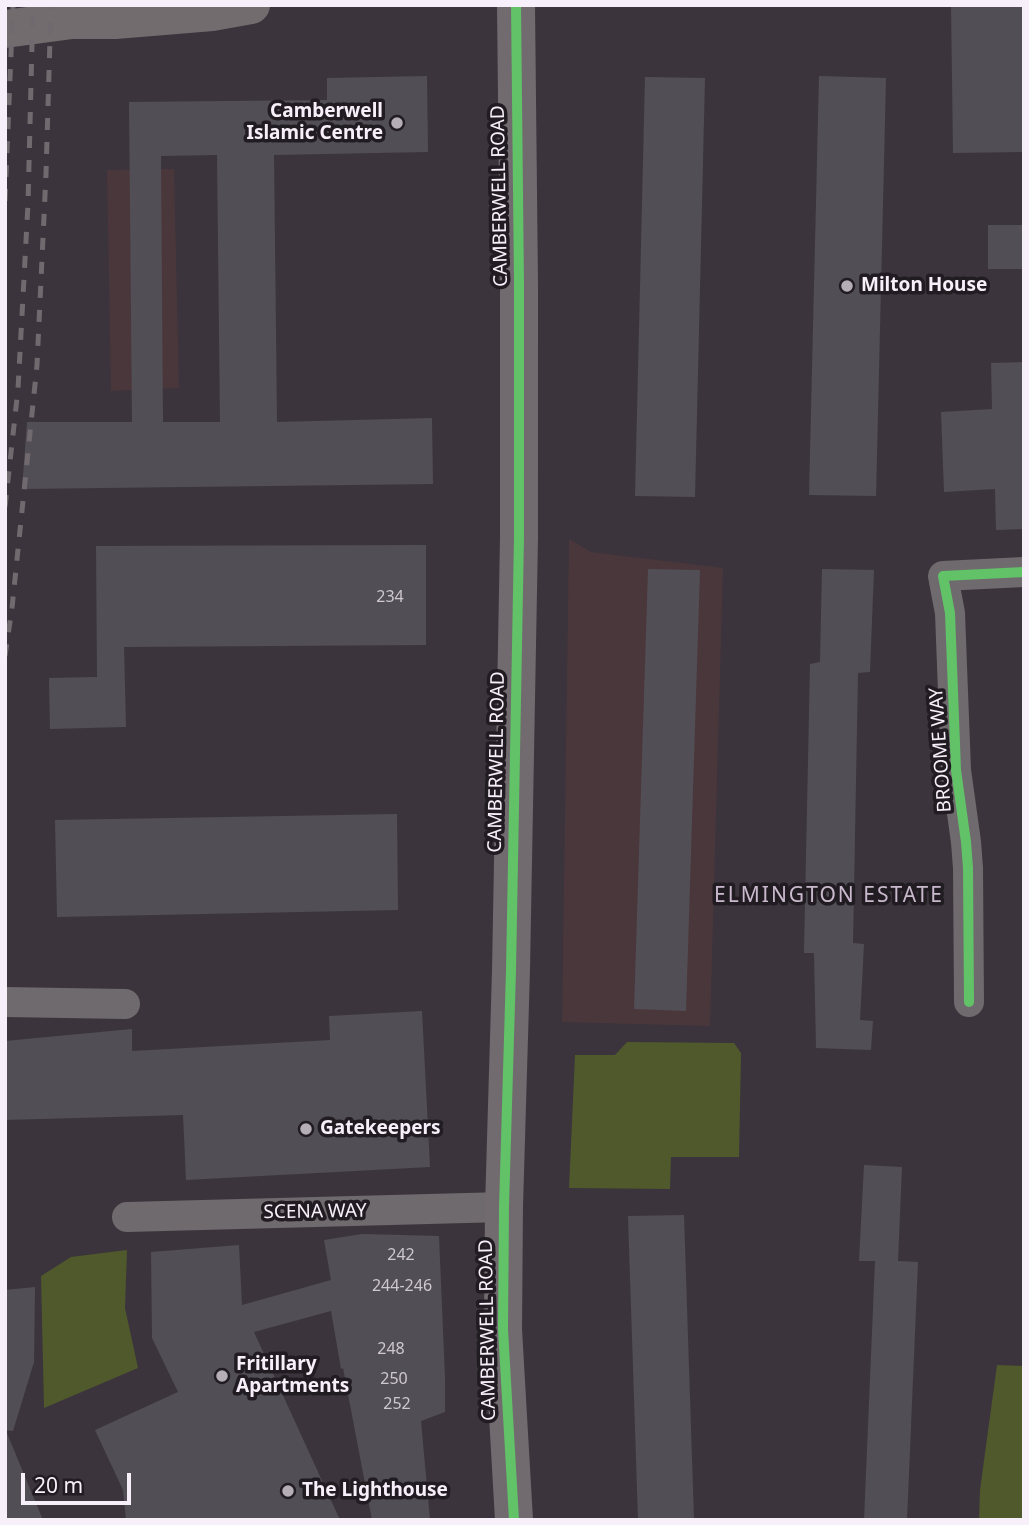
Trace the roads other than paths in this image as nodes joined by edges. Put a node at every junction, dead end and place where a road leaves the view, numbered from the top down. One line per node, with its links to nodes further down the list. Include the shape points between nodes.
1 (251, 5): 3 (street)
2 (516, 5): 8 (main road, CAMBERWELL ROAD, via 519,537)
3 (5, 29)
4 (1024, 572): 6 (street, BROOME WAY, via 943,576 950,613 956,770 968,868)
5 (5, 1002): 7 (street)
6 (969, 1002)
7 (125, 1004)
8 (504, 1207): 9 (street, SCENA WAY); 10 (main road, CAMBERWELL ROAD, via 503,1329)
9 (127, 1217)
10 (514, 1520)

